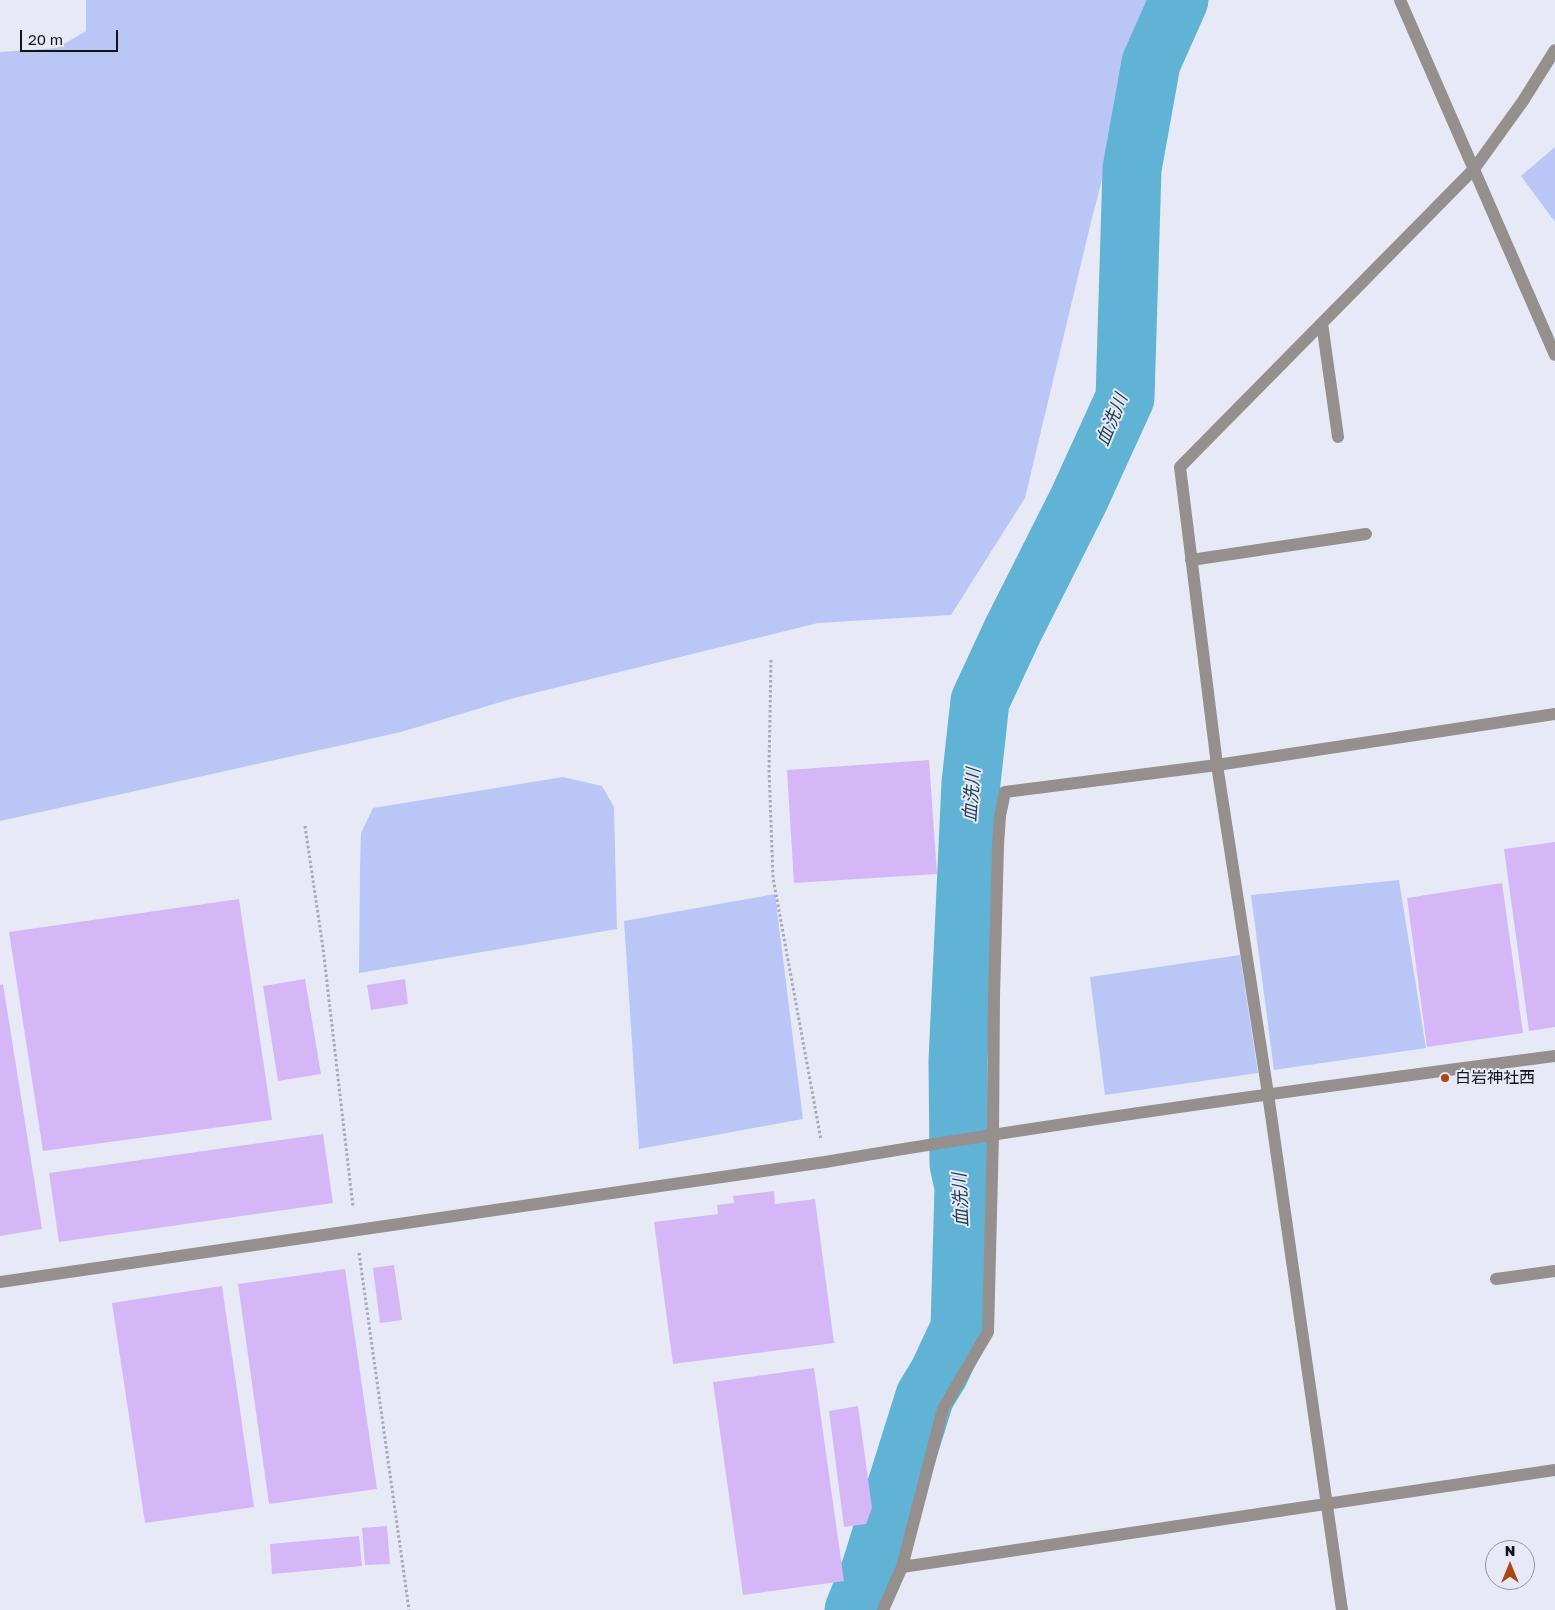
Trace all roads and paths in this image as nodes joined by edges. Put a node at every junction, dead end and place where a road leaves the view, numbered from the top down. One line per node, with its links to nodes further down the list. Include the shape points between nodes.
1 (1400, 0): 3 (street)
2 (1555, 50): 3 (street)
3 (1474, 169): 4 (street); 5 (street)
4 (1322, 323): 6 (street); 8 (street, via 1180,467)
5 (1555, 355)
6 (1338, 437)
7 (1366, 534): 8 (street)
8 (1191, 560): 11 (street)
9 (771, 660): 15 (path, via 769,769 773,878)
10 (1555, 714): 11 (street)
11 (1217, 764): 13 (street); 14 (street, via 1005,792 998,845)
12 (1555, 1056): 13 (street)
13 (1268, 1094): 14 (street); 20 (street)
14 (993, 1135): 15 (street); 21 (street, via 988,1332 943,1409)
15 (824, 1162): 18 (street)
16 (1555, 1271): 17 (street)
17 (1496, 1279)
18 (0, 1282)
19 (1555, 1470): 20 (street)
20 (1327, 1503): 21 (street); 23 (street)
21 (902, 1566): 22 (street)
22 (883, 1610)
23 (1342, 1610)

